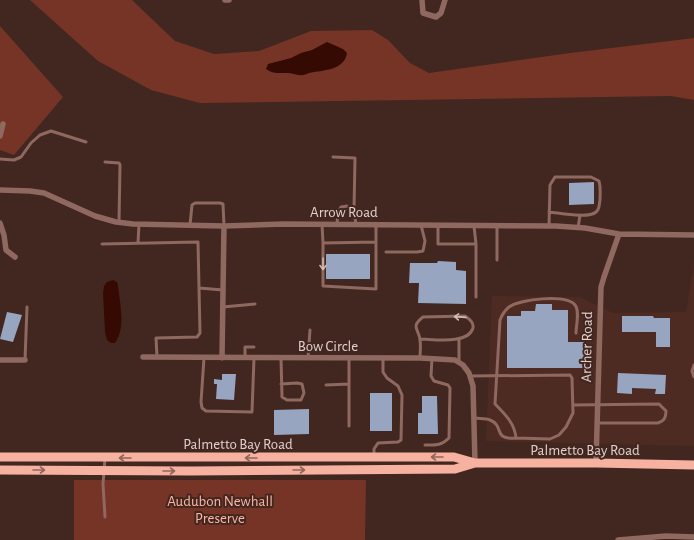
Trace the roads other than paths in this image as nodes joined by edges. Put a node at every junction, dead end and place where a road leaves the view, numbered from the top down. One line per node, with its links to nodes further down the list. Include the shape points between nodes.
1 (225, 0): 2 (street)
2 (230, 0)
3 (422, 0): 4 (street, via 423,13 436,17 442,13)
4 (445, 0)
5 (3, 124): 6 (street)
6 (0, 136)
7 (86, 142): 9 (lane, via 51,131 31,143 21,157 14,160)
8 (333, 157): 12 (lane, via 355,158)
9 (0, 159)
10 (105, 162): 15 (lane, via 120,165)
11 (0, 190): 15 (street, Arrow Road, via 44,193 95,216)
12 (354, 210): 19 (lane, via 347,206 341,207); 20 (lane)
13 (549, 212): 14 (lane); 14 (lane, via 550,185 555,177 591,176 599,181 599,208 591,215); 28 (lane)
14 (580, 215): 29 (lane)
15 (119, 222): 17 (street, Arrow Road)
16 (0, 223): 38 (street, via 6,250)
17 (139, 224): 22 (street, Arrow Road); 33 (lane)
18 (322, 224): 19 (street, Arrow Road); 27 (street, Arrow Road); 34 (lane)
19 (337, 224): 20 (street, Arrow Road)
20 (356, 224): 21 (street, Arrow Road)
21 (376, 224): 23 (street, Arrow Road); 32 (lane)
22 (190, 225): 27 (street, Arrow Road); 27 (lane, via 192,205 220,203 223,204)
23 (421, 225): 24 (street, Arrow Road); 37 (lane, via 423,250)
24 (438, 225): 25 (street, Arrow Road); 36 (lane, via 438,244)
25 (474, 225): 26 (street, Arrow Road); 36 (lane)
26 (497, 225): 28 (street, Arrow Road); 39 (lane)
27 (224, 226): 41 (street)
28 (549, 226): 29 (street, Arrow Road)
29 (578, 228): 30 (street, Arrow Road)
30 (619, 234): 31 (street, Arrow Road); 74 (street, Archer Road, via 601,287)
31 (694, 235)
32 (376, 242): 34 (lane); 34 (lane, one-way to 32, via 322,286 376,289)
33 (138, 243): 35 (lane); 40 (lane, via 198,242)
34 (323, 243)
35 (102, 244)
36 (476, 244): 42 (lane)
37 (386, 252)
38 (15, 257)
39 (497, 260)
40 (199, 288): 41 (lane); 52 (lane, via 200,333 197,337 156,338)
41 (223, 290): 44 (street)
42 (476, 297)
43 (255, 304): 44 (lane)
44 (223, 306): 54 (street)
45 (27, 307): 64 (lane)
46 (310, 330): 58 (lane)
47 (576, 333): 67 (lane, via 577,310 575,305 568,301 560,299 520,302 509,307 500,320)
48 (420, 339): 49 (lane); 49 (lane, one-way to 48, via 473,329 470,319 465,316 423,317 416,324); 59 (lane)
49 (459, 339): 65 (lane)
50 (254, 347): 55 (lane, via 246,347)
51 (143, 357): 52 (street, Bow Circle)
52 (157, 357): 53 (street, Bow Circle)
53 (204, 358): 54 (street, Bow Circle); 56 (lane, via 202,408 206,411 252,412)
54 (222, 358): 55 (street, Bow Circle)
55 (245, 358): 56 (street, Bow Circle)
56 (254, 358): 57 (street, Bow Circle)
57 (281, 358): 58 (street, Bow Circle); 70 (lane)
58 (308, 358): 61 (street, Bow Circle)
59 (420, 358): 60 (street, Bow Circle); 62 (street, Bow Circle)
60 (432, 358): 65 (street, Bow Circle); 79 (lane, via 431,376 434,381 450,388 449,438 440,445)
61 (349, 359): 62 (street, Bow Circle); 71 (lane)
62 (383, 359): 81 (lane, via 383,372 398,386 402,394 401,440 378,443 374,449)
63 (0, 360): 64 (street)
64 (25, 360)
65 (460, 362): 68 (street)
66 (694, 365): 69 (lane)
67 (497, 375): 68 (lane); 73 (lane, via 570,375); 78 (lane, via 495,404 510,421)
68 (471, 376): 75 (street)
69 (694, 377)
70 (281, 384): 70 (lane, via 283,399 301,400 304,394 302,384)
71 (349, 384): 72 (lane); 77 (lane)
72 (326, 385)
73 (572, 405): 74 (lane); 78 (lane, via 573,413 559,436 550,439)
74 (598, 405): 76 (street, Archer Road); 76 (lane, via 660,404 666,411 666,416 658,423)
75 (474, 418): 78 (lane, via 490,420 506,439); 83 (street)
76 (597, 423): 84 (street, Archer Road)
77 (349, 426)
78 (516, 438)
79 (425, 445)
80 (0, 457): 82 (highway, Palmetto Bay Road)
81 (374, 457): 82 (highway, Palmetto Bay Road, one-way to 82); 83 (highway, Palmetto Bay Road, one-way to 81, via 454,457)
82 (105, 458): 87 (lane)
83 (475, 463): 84 (highway, Palmetto Bay Road); 87 (highway, Palmetto Bay Road, one-way to 83, via 455,469)
84 (596, 463): 85 (highway, Palmetto Bay Road)
85 (694, 465)
86 (0, 470): 87 (highway, Palmetto Bay Road, one-way to 87)
87 (104, 470): 88 (lane)
88 (105, 517)
89 (694, 537): 90 (street, via 666,536)
90 (618, 540)

